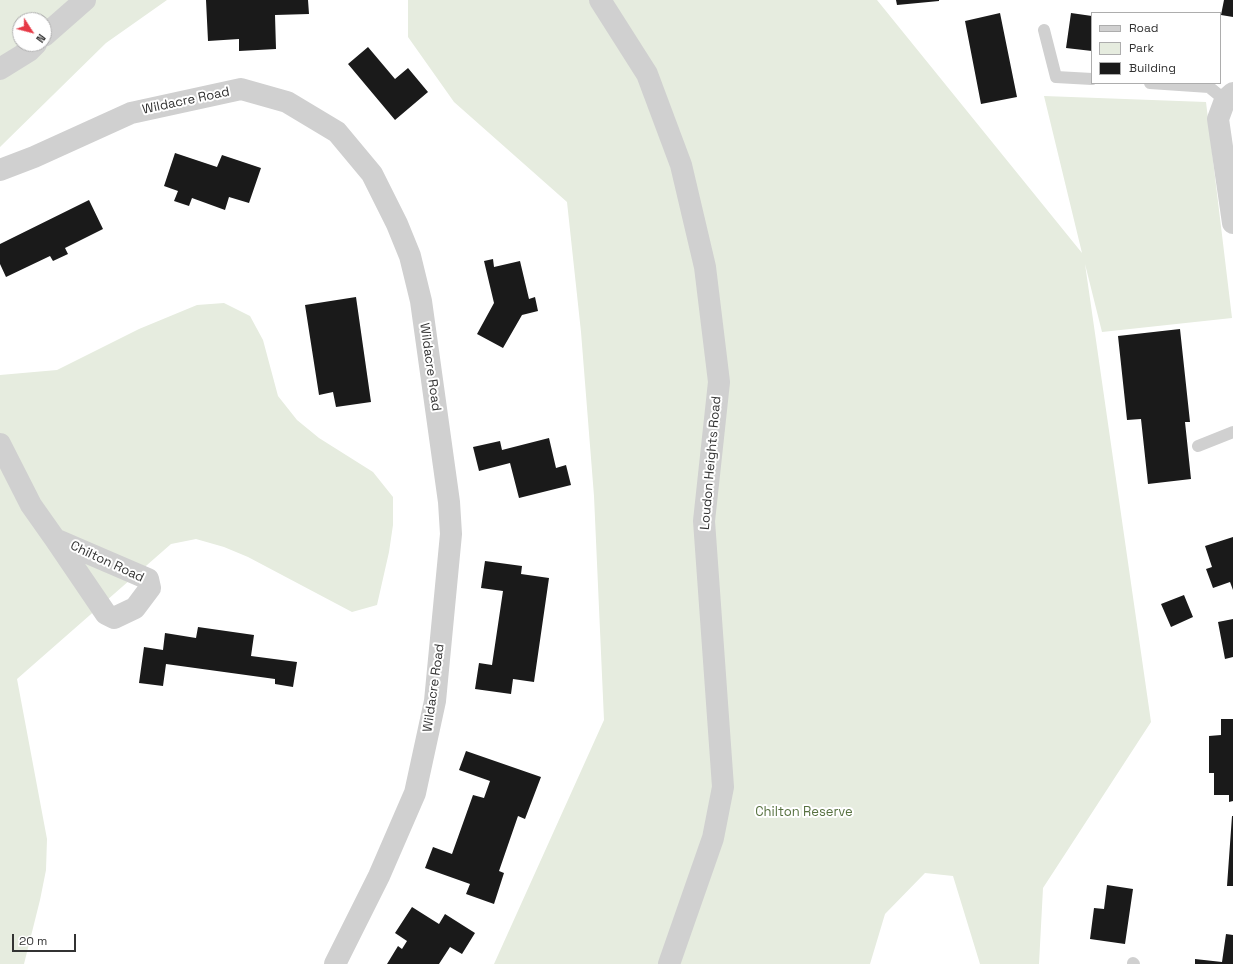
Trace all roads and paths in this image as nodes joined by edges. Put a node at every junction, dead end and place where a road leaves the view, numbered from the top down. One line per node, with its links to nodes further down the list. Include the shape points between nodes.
1 (85, 0): 3 (street)
2 (600, 0): 17 (street, Loudon Heights Road, via 647,74 681,165 705,267 719,382 704,521 723,786 713,838)
3 (52, 29)
4 (1044, 30): 7 (lane, via 1056,77)
5 (27, 52): 6 (street)
6 (0, 69)
7 (1091, 79)
8 (1165, 84): 9 (lane, via 1209,87)
9 (1229, 96): 11 (street, via 1218,118)
10 (0, 170): 16 (street, Wildacre Road, via 131,113 241,89 287,102 337,132 372,174 397,224 410,256 421,301 449,502 451,534 435,701 415,793 379,876)
11 (1233, 223)
12 (1233, 432): 14 (lane)
13 (0, 444): 15 (street, Chilton Road, via 32,504)
14 (1198, 446)
15 (55, 539)
16 (335, 964)
17 (669, 964)

